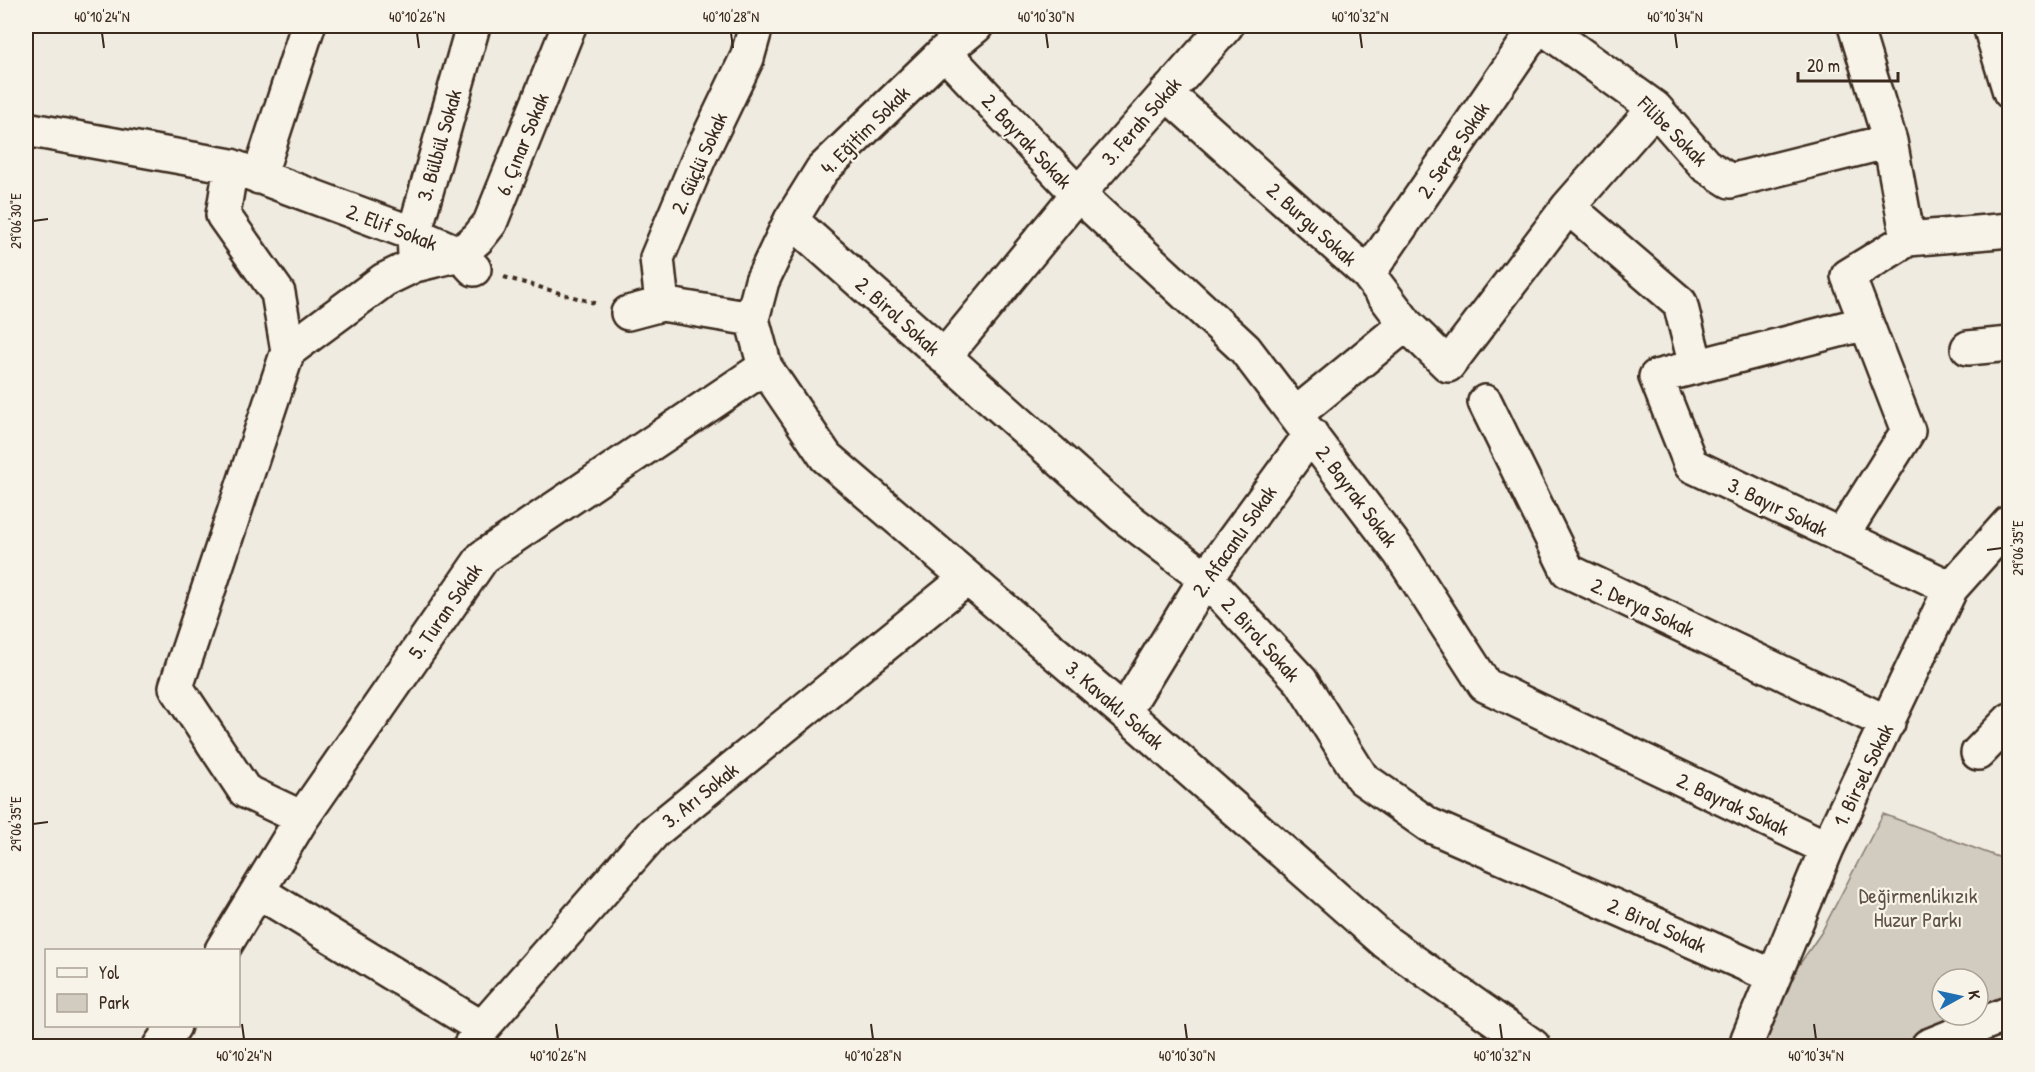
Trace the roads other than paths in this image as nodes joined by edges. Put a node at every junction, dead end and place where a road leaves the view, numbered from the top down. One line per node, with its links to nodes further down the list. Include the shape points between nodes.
1 (308, 26): 16 (street)
2 (472, 26): 22 (street, 3. Bülbül Sokak)
3 (569, 26): 23 (street, 6. Çınar Sokak, via 490,223)
4 (756, 26): 25 (street, 2. Güçlü Sokak, via 747,58 657,258)
5 (976, 26): 10 (street, 4. Eğitim Sokak)
6 (1226, 26): 12 (street, 3. Ferah Sokak)
7 (1539, 26): 13 (street, Filibe Sokak); 24 (street, 2. Serçe Sokak)
8 (1855, 26): 15 (street)
9 (1990, 26): 11 (street)
10 (944, 52): 17 (street, 2. Bayrak Sokak); 19 (street, 4. Eğitim Sokak, via 822,170)
11 (2010, 92)
12 (1166, 93): 17 (street, 3. Ferah Sokak); 24 (street, 2. Burgu Sokak)
13 (1655, 108): 15 (street, Filibe Sokak, via 1705,165 1730,181); 18 (street)
14 (26, 129): 16 (street, 2. Elif Sokak)
15 (1890, 141): 21 (street)
16 (245, 171): 22 (street, 2. Elif Sokak); 32 (street, via 223,215 278,293)
17 (1078, 195): 33 (street, 3. Ferah Sokak); 37 (street, 2. Bayrak Sokak, via 1245,349)
18 (1568, 207): 29 (street, 2. Burgu Sokak, via 1448,365); 34 (street, via 1680,303)
19 (791, 220): 27 (street, 4. Eğitim Sokak, via 762,281); 33 (street, 2. Birol Sokak)
20 (2010, 230): 21 (street)
21 (1908, 239): 28 (street, via 1848,276)
22 (415, 249): 23 (street, 2. Elif Sokak); 32 (street, via 384,280)
23 (467, 261)
24 (1368, 274): 29 (street, 2. Burgu Sokak)
25 (662, 304): 26 (street); 27 (street)
26 (628, 313)
27 (752, 318): 35 (street, 3. Kavaklı Sokak)
28 (1866, 323): 34 (street); 39 (street, via 1908,431)
29 (1406, 324): 37 (street, 2. Afacanlı Sokak)
30 (2010, 344): 31 (street)
31 (1968, 348)
32 (288, 351): 47 (street, via 176,687 245,791)
33 (944, 357): 40 (street, 2. Birol Sokak, via 1121,514)
34 (1696, 366): 39 (street, 3. Bayır Sokak, via 1656,377 1691,465)
35 (765, 367): 41 (street, 3. Kavaklı Sokak, via 826,457); 47 (street, 5. Turan Sokak, via 483,557)
36 (1485, 402): 45 (street, 2. Derya Sokak, via 1568,571)
37 (1303, 424): 40 (street, 2. Afacanlı Sokak); 48 (street, 2. Bayrak Sokak, via 1400,553 1485,685)
38 (2010, 522): 42 (street, 1. Birsel Sokak)
39 (1841, 537): 42 (street, 3. Bayır Sokak)
40 (1206, 578): 43 (street, 2. Afacanlı Sokak); 51 (street, 2. Birol Sokak, via 1300,681 1362,778 1429,825)
41 (966, 579): 43 (street, 3. Kavaklı Sokak); 54 (street, 3. Arı Sokak, via 654,832)
42 (1952, 588): 45 (street, 1. Birsel Sokak)
43 (1124, 712): 56 (street, 3. Kavaklı Sokak, via 1387,943)
44 (2010, 720): 46 (street)
45 (1888, 723): 48 (street, 1. Birsel Sokak)
46 (1978, 753)
47 (302, 818): 49 (street, 5. Turan Sokak)
48 (1827, 848): 51 (street, 1. Birsel Sokak)
49 (259, 892): 50 (street, 5. Turan Sokak); 54 (street)
50 (223, 949)
51 (1773, 976): 57 (street, 1. Birsel Sokak, via 1748,1039)
52 (2010, 1012): 58 (street)
53 (173, 1027): 55 (street)
54 (476, 1037)
55 (160, 1047)
56 (1533, 1047)
57 (1749, 1047)
58 (1928, 1047)

